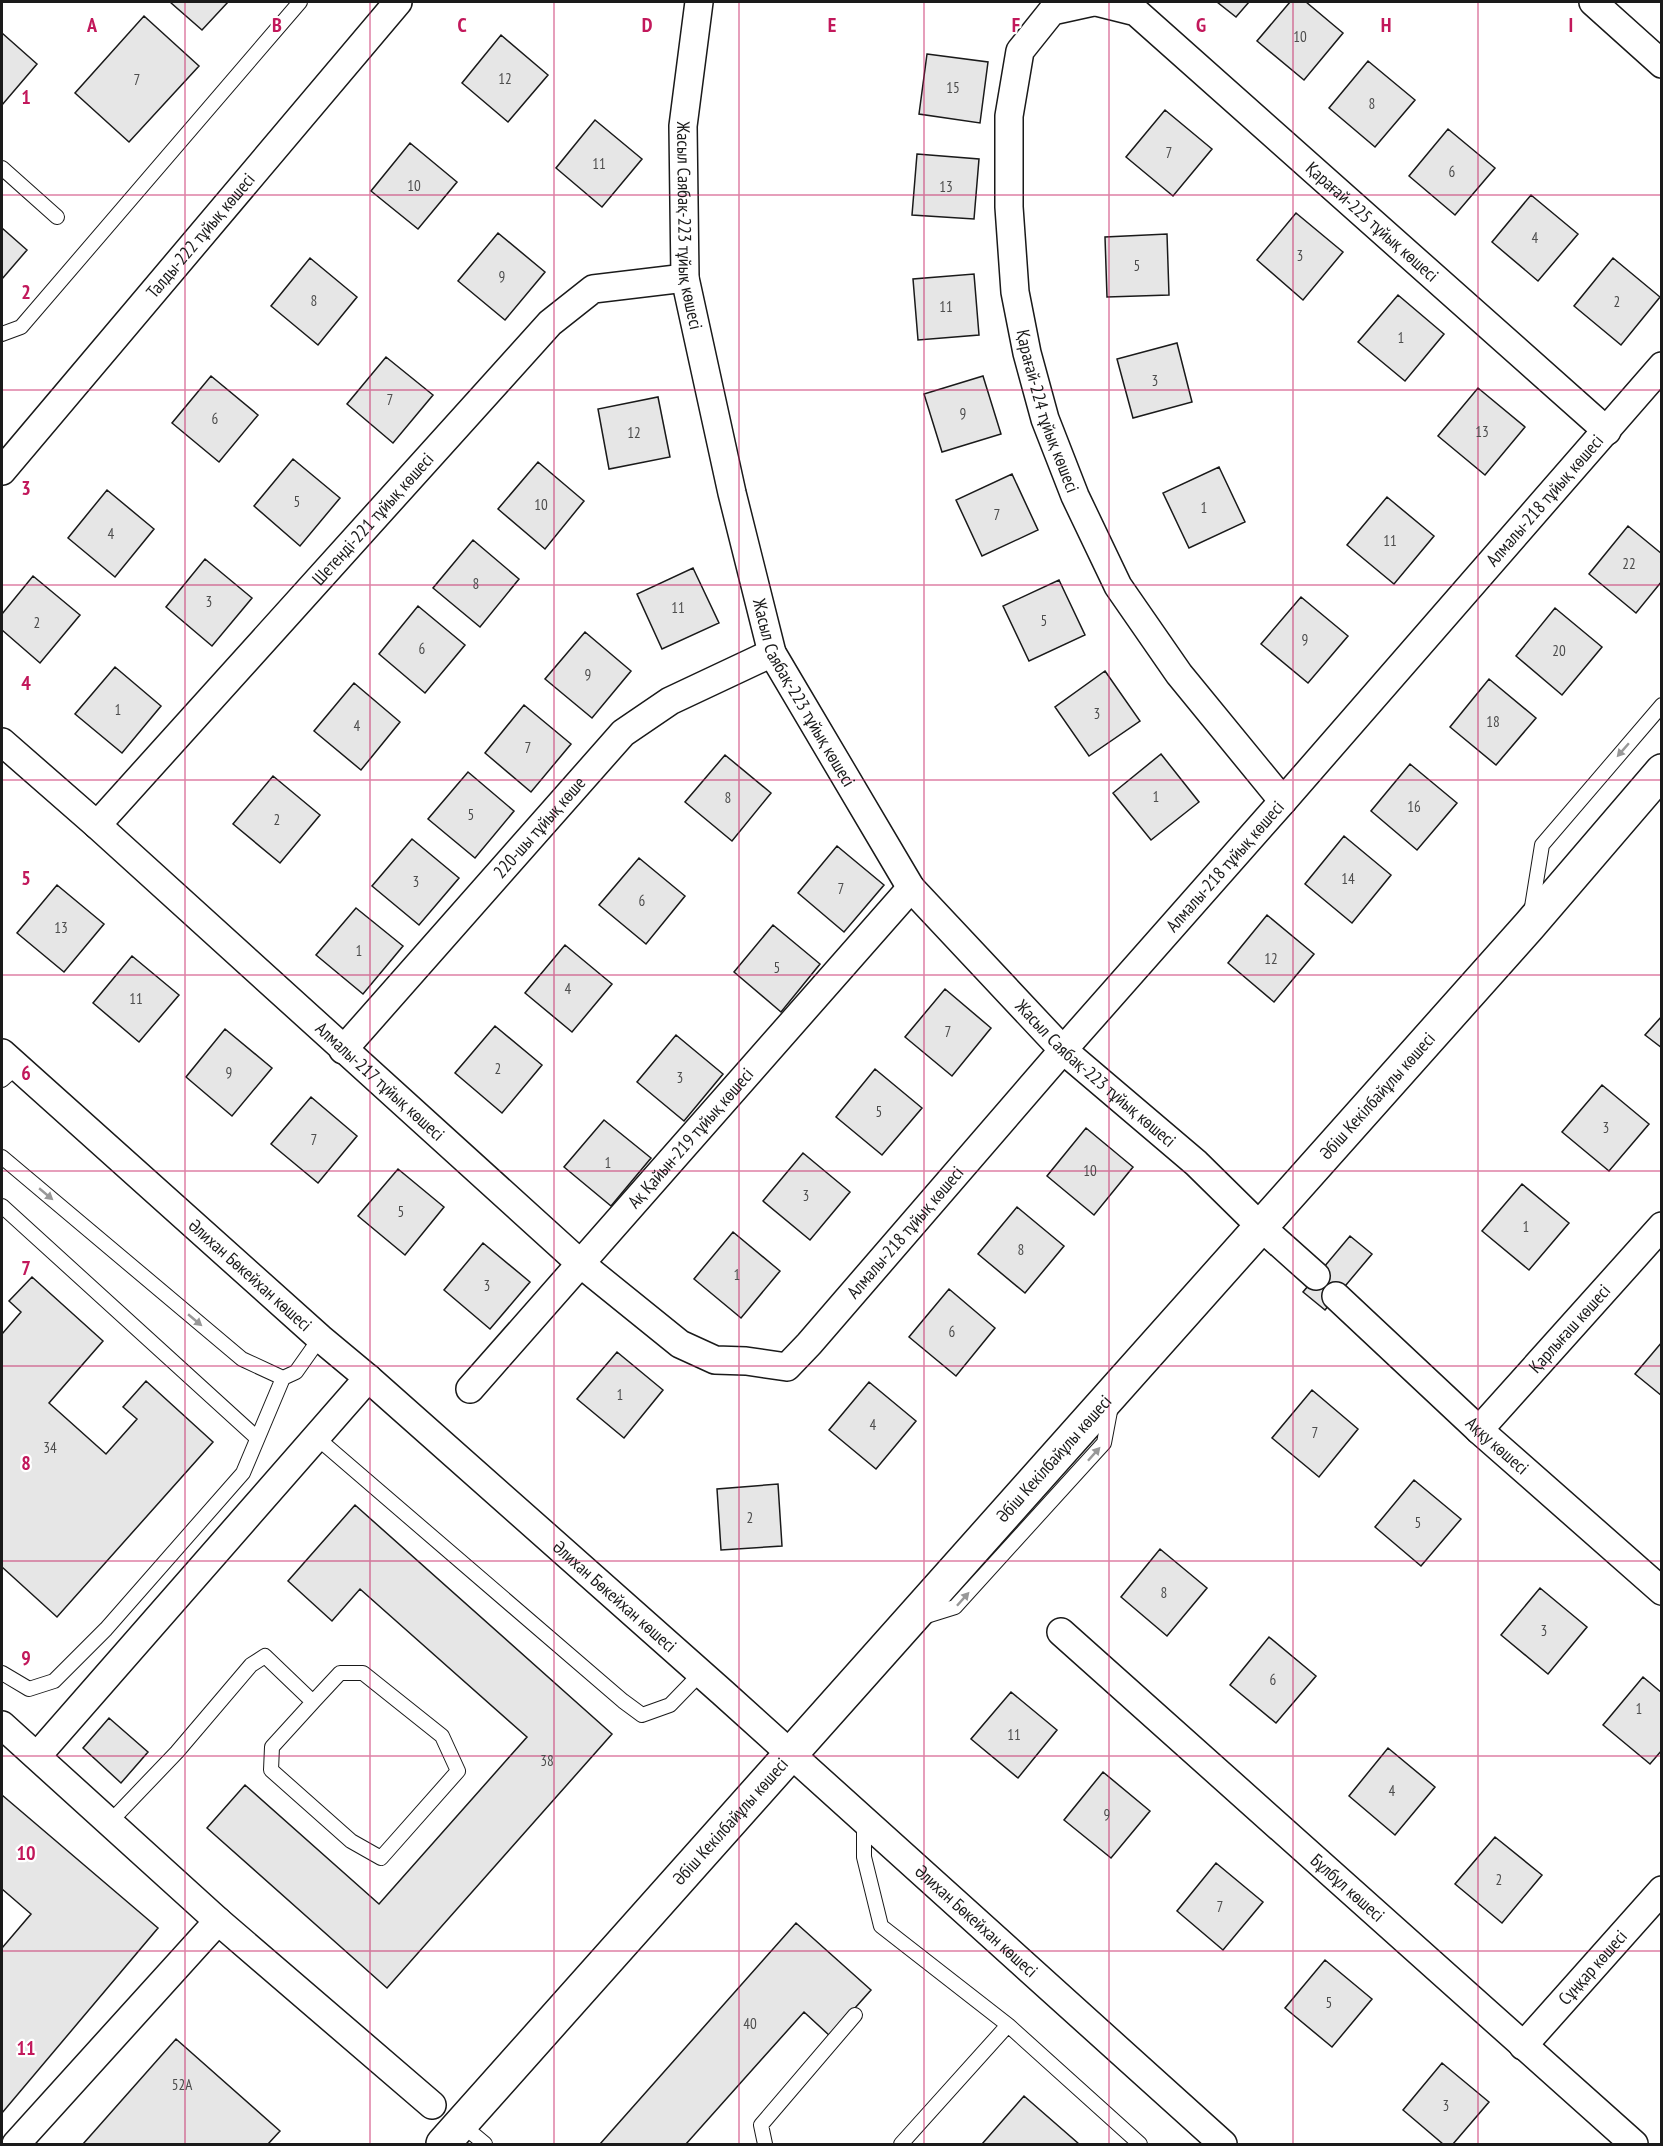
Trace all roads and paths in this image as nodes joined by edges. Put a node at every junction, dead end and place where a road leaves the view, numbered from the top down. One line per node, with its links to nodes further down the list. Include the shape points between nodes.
1 (300, 2): 11 (lane, via 21,327)
2 (398, 2): 14 (street, Талды-222 тұйық көшесі)
3 (699, 2): 10 (street, Жасыл Саябақ-223 тұйық көшесі, via 683,126)
4 (1094, 2): 6 (street, Қарағай-224 тұйық көшесі); 19 (street, Қарағай-224 тұйық көшесі, via 1052,11 1020,51 1010,116 1010,207 1015,292 1027,353 1045,419 1075,496 1118,586 1179,674)
5 (1593, 2): 7 (street)
6 (1136, 12): 13 (street, Қарағай-225 тұйық көшесі)
7 (1662, 64)
8 (2, 168): 9 (lane)
9 (57, 217)
10 (686, 278): 15 (street, Жасыл Саябақ-223 тұйық көшесі, via 732,493); 20 (street, Шетенді-221 тұйық көшесі, via 592,289 550,323)
11 (2, 334)
12 (1662, 366): 13 (street, Алмалы-218 тұйық көшесі)
13 (1606, 430): 19 (street, Алмалы-218 тұйық көшесі)
14 (2, 471)
15 (772, 652): 21 (street, Жасыл Саябақ-223 тұйық көшесі); 23 (street, 220-шы тұйық көше, via 670,701 623,733)
16 (1662, 705): 22 (lane, one-way to 22, via 1542,845)
17 (2, 742): 20 (street, Алмалы-217 тұйық көшесі)
18 (1662, 771): 22 (street, Әбіш Кекілбайұлы көшесі)
19 (1283, 801): 24 (street, Алмалы-218 тұйық көшесі)
20 (97, 825): 23 (street, Алмалы-217 тұйық көшесі)
21 (911, 888): 24 (street, Жасыл Саябақ-223 тұйық көшесі); 30 (street, Ақ Қайын-219 тұйық көшесі)
22 (1529, 926): 29 (street, Әбіш Кекілбайұлы көшесі)
23 (343, 1050): 30 (street, Алмалы-217 тұйық көшесі)
24 (1063, 1050): 29 (street, Жасыл Саябақ-223 тұйық көшесі, via 1196,1163); 34 (street, Алмалы-218 тұйық көшесі)
25 (7, 1067): 33 (street, Әлихан Бөкейхан көшесі)
26 (2, 1157): 35 (lane, one-way to 35, via 242,1359)
27 (2, 1206): 40 (lane)
28 (1662, 1226): 38 (street, Қарлығаш көшесі)
29 (1261, 1227): 31 (street); 47 (street, Әбіш Кекілбайұлы көшесі)
30 (581, 1264): 34 (street, Алмалы-217 тұйық көшесі, via 680,1344 715,1360); 37 (street, Ақ Қайын-219 тұйық көшесі)
31 (1316, 1276)
32 (1336, 1296): 38 (street, Аққу көшесі)
33 (320, 1338): 35 (lane, via 296,1372); 36 (street, Әлихан Бөкейхан көшесі)
34 (787, 1367)
35 (283, 1378): 40 (lane)
36 (368, 1378): 39 (street); 44 (street, Әлихан Бөкейхан көшесі)
37 (470, 1389)
38 (1479, 1430): 41 (street, Аққу көшесі)
39 (316, 1437): 44 (lane, via 642,1714 670,1705); 48 (street)
40 (257, 1438): 43 (lane, via 243,1473 106,1629 54,1681 29,1689)
41 (1662, 1592)
42 (1061, 1632): 55 (street, Бұлбұл көшесі)
43 (2, 1673)
44 (701, 1673): 47 (street, Әлихан Бөкейхан көшесі)
45 (313, 1702): 45 (lane, via 272,1747 271,1770 351,1841 381,1858 458,1771 442,1736 363,1673 340,1673); 50 (lane, via 264,1656 251,1665 177,1752)
46 (2, 1725): 48 (street)
47 (791, 1754): 49 (street, Әлихан Бөкейхан көшесі); 57 (street, Әбіш Кекілбайұлы көшесі)
48 (37, 1756): 50 (street)
49 (864, 1819): 54 (lane, via 864,1857 881,1926); 62 (street, Әлихан Бөкейхан көшесі)
50 (110, 1822): 52 (street)
51 (1662, 1890): 55 (street, Сұңқар көшесі)
52 (218, 1921): 56 (street); 58 (street)
53 (855, 2015): 59 (lane, via 761,2125)
54 (1008, 2025): 60 (lane); 61 (lane)
55 (1522, 2046): 63 (street, Бұлбұл көшесі)
56 (432, 2105)
57 (463, 2138)
58 (16, 2145)
59 (765, 2145)
60 (901, 2145)
61 (1140, 2145)
62 (1223, 2145)
63 (1634, 2145)

